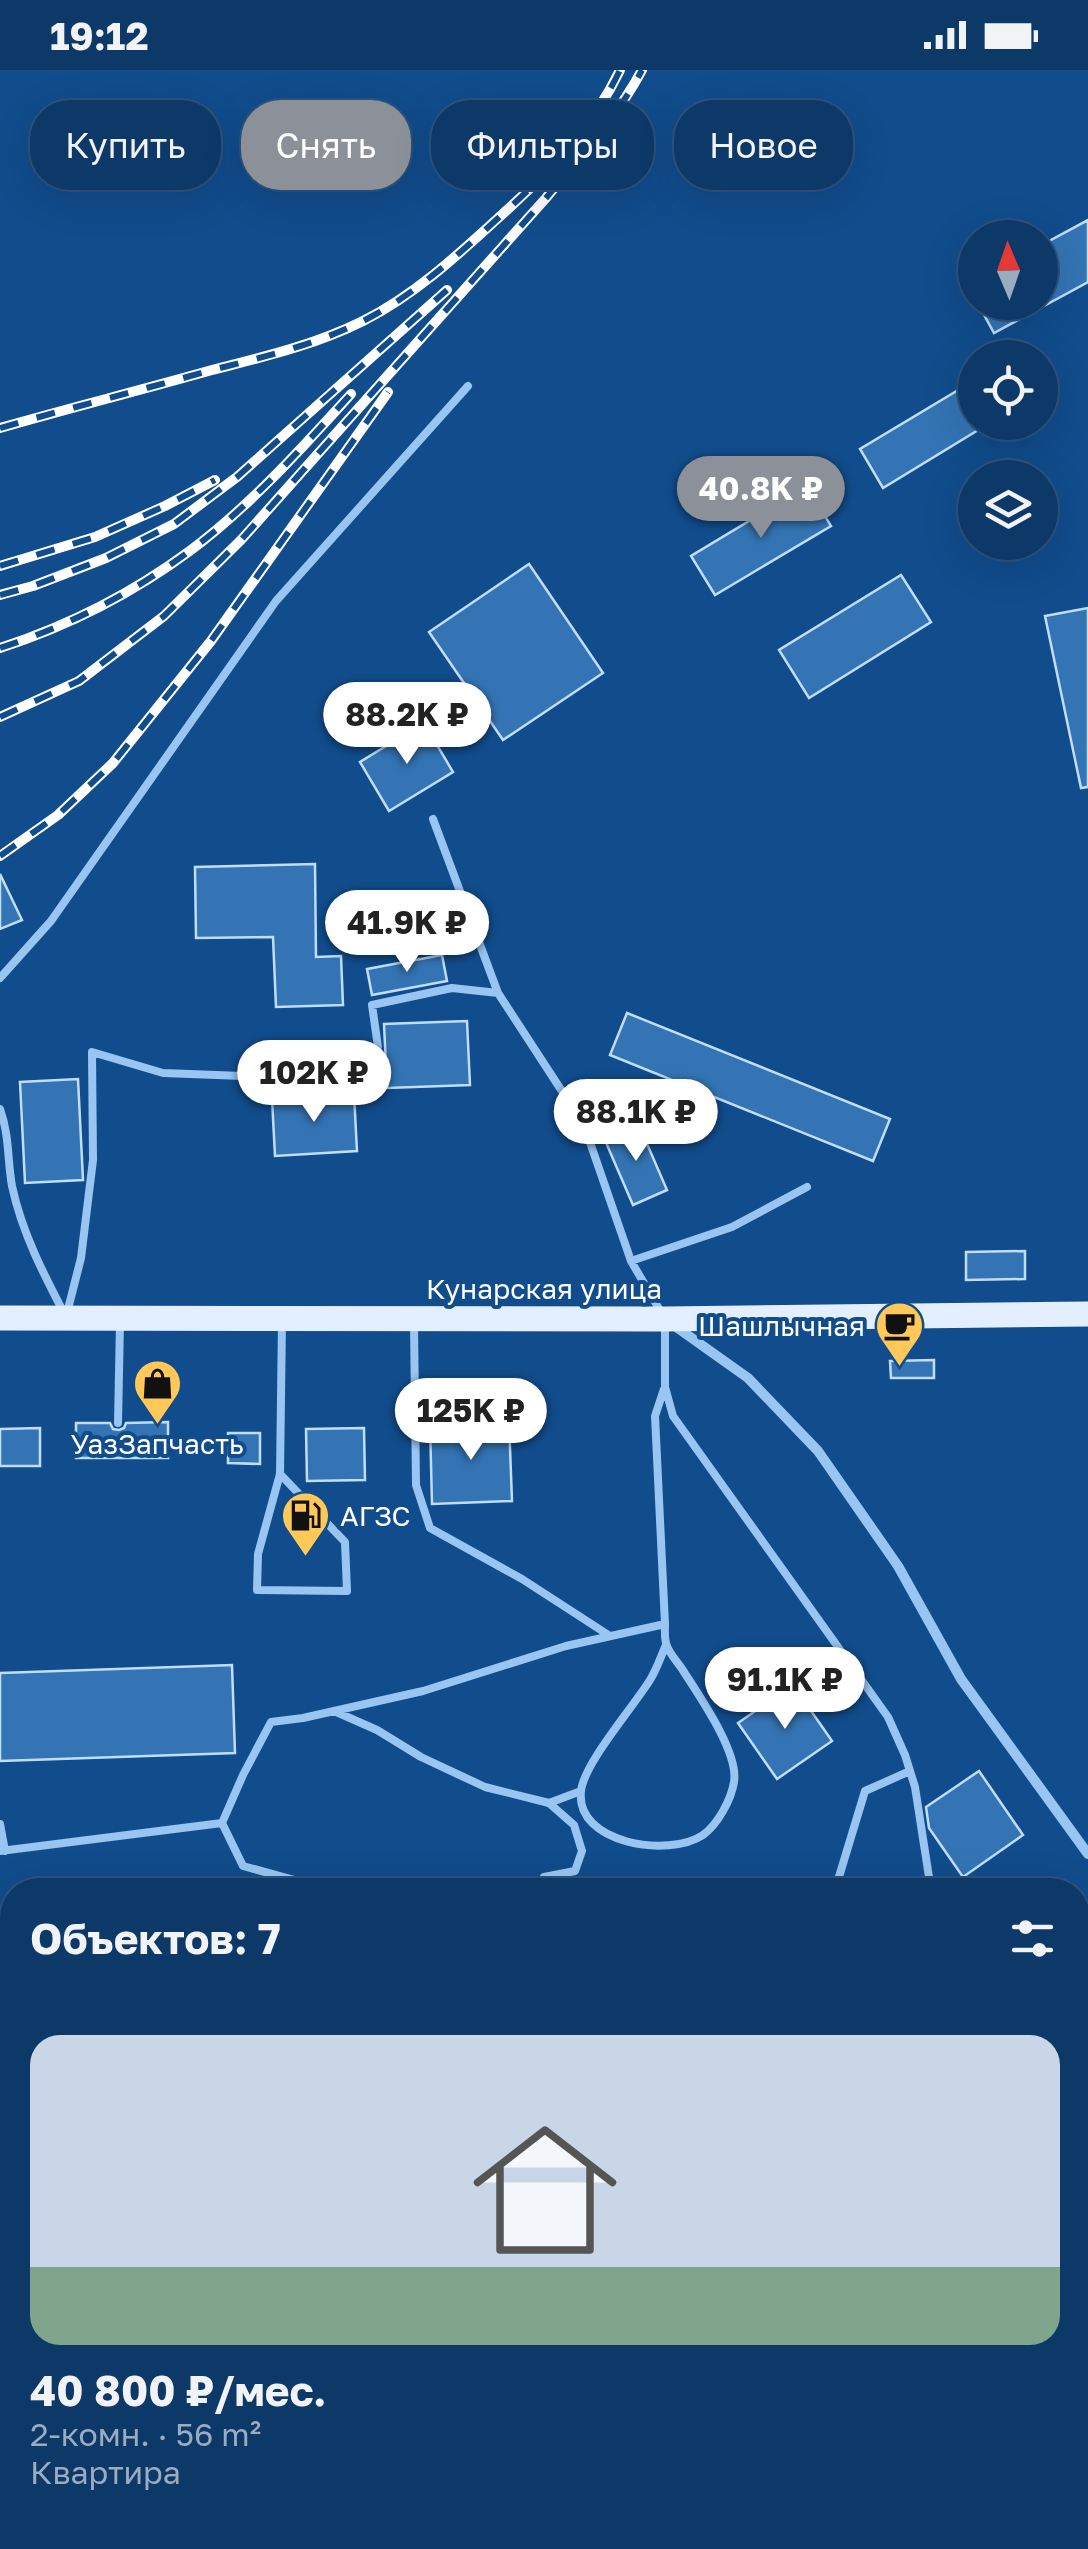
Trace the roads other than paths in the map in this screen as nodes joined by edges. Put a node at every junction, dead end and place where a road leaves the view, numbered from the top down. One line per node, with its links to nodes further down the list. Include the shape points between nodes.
1 (468, 386): 3 (lane, via 276,601 51,920)
2 (433, 819): 4 (lane)
3 (0, 978)
4 (498, 992): 7 (lane, via 584,1124); 9 (lane, via 452,988 372,1006 378,1047 367,1063 310,1072 162,1073 92,1052 93,1160)
5 (0, 1109): 9 (lane, via 31,1249)
6 (807, 1187): 7 (lane, via 732,1226)
7 (631, 1261): 14 (lane)
8 (1088, 1314): 14 (main road, Кунарская улица)
9 (66, 1317): 10 (main road, Кунарская улица); 12 (main road, Кунарская улица)
10 (120, 1317): 11 (main road, Кунарская улица); 16 (lane)
11 (282, 1317): 13 (main road, Кунарская улица); 17 (lane)
12 (0, 1318)
13 (414, 1319): 14 (main road, Кунарская улица); 19 (lane, via 416,1485 430,1528)
14 (665, 1319): 15 (lane); 30 (street, via 748,1378 818,1452 898,1566 961,1679)
15 (665, 1387): 18 (lane, via 655,1416); 22 (lane, via 673,1416 888,1717)
16 (118, 1423)
17 (280, 1474): 17 (lane, via 258,1554 257,1590 347,1590 344,1542)
18 (664, 1624): 19 (lane); 20 (lane)
19 (610, 1636): 21 (lane)
20 (666, 1645): 23 (lane); 25 (lane, via 721,1732 734,1779 728,1802 703,1834 678,1844 622,1841)
21 (334, 1711): 24 (lane, via 485,1788); 26 (lane, via 271,1722)
22 (910, 1771): 33 (lane, via 864,1791); 34 (lane)
23 (581, 1791): 24 (lane); 25 (lane)
24 (550, 1803): 28 (lane)
25 (584, 1813): 28 (lane)
26 (222, 1822): 29 (lane); 32 (lane, via 243,1866)
27 (0, 1824): 29 (lane)
28 (574, 1826): 31 (lane, via 582,1851 575,1871)
29 (3, 1851)
30 (1088, 1854)
31 (544, 1877)
32 (287, 1878)
33 (839, 1878)
34 (930, 1878)

